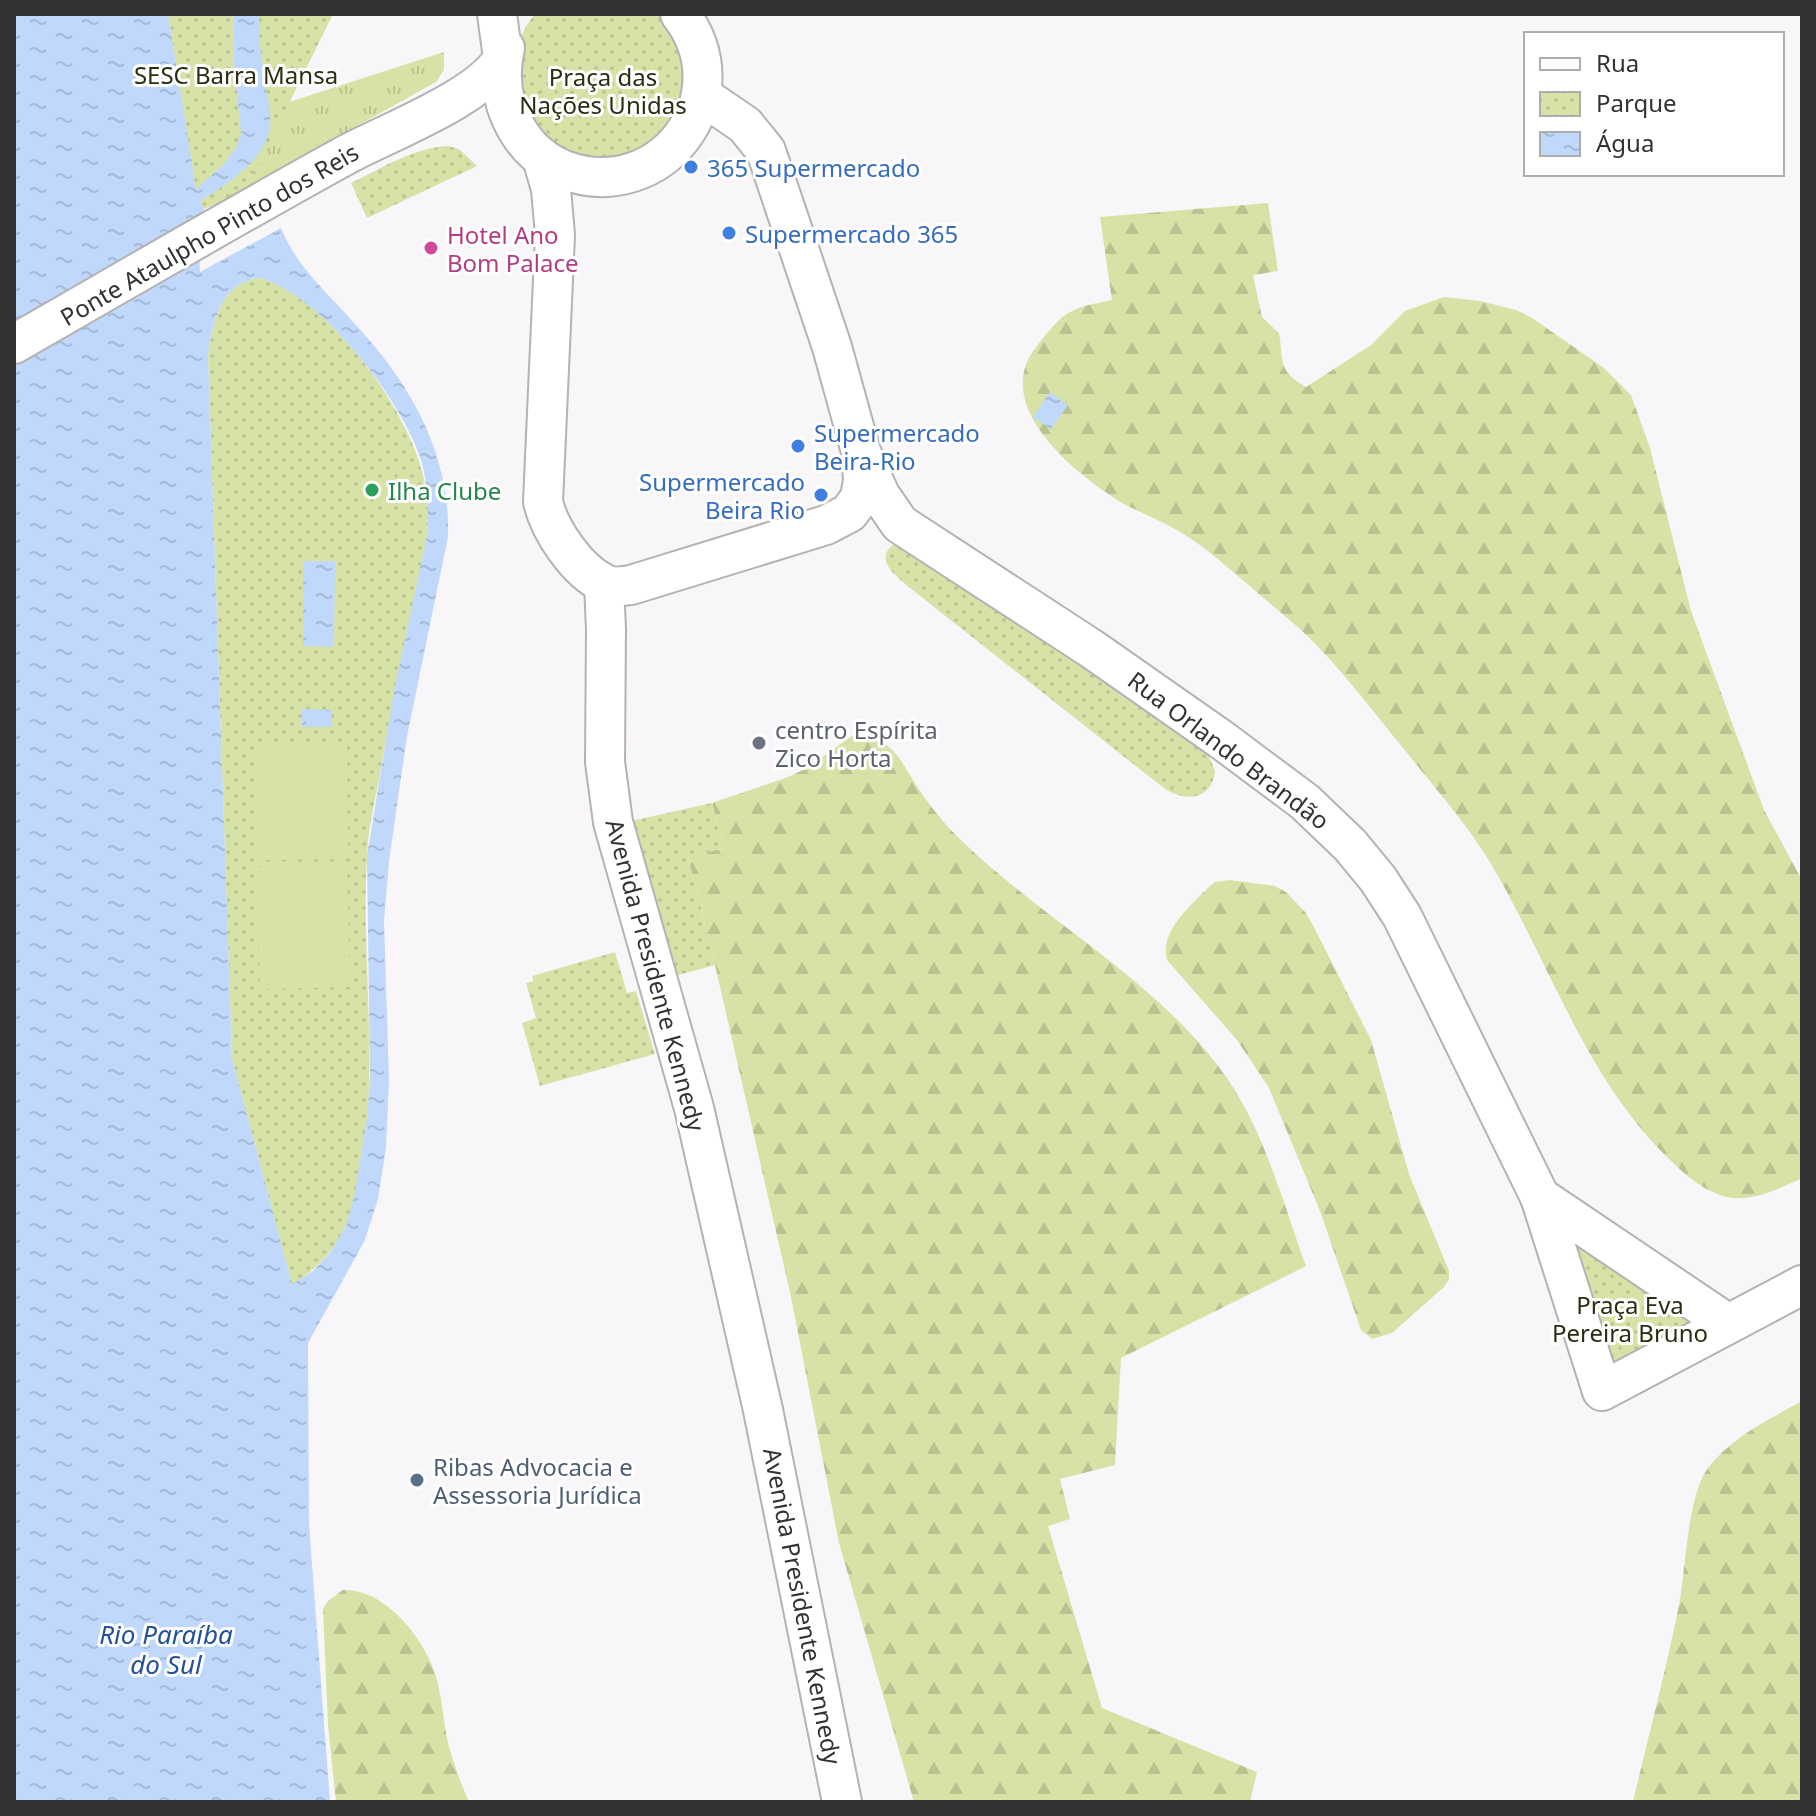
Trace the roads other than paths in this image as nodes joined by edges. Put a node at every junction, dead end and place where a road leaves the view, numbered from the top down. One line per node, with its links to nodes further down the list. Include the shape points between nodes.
1 (497, 14): 4 (main road)
2 (523, 14): 4 (main road)
3 (680, 14): 5 (main road, via 701,57)
4 (503, 58): 6 (main road, via 480,85); 7 (main road, via 504,100 521,137)
5 (701, 95): 7 (main road, via 677,144 639,170 594,177 558,168); 9 (main road, via 756,135 771,160)
6 (404, 125): 7 (main road, via 442,115 477,117); 8 (main road, Ponte Ataulpho Pinto dos Reis)
7 (539, 155): 12 (main road, via 551,189 555,235 543,502 558,537)
8 (14, 344)
9 (861, 452): 10 (main road, via 860,498); 11 (main road, via 893,517)
10 (833, 522): 11 (main road, via 874,525); 12 (main road, via 631,585)
11 (929, 545): 13 (main road, Rua Orlando Brandão, via 1222,740 1305,802 1350,845 1402,916)
12 (604, 584): 16 (main road, Avenida Presidente Kennedy, via 605,762 613,822 694,1108 763,1410)
13 (1540, 1197): 15 (main road, Rua Orlando Brandão); 15 (main road, Rua Orlando Brandão, via 1602,1391)
14 (1802, 1285): 15 (main road)
15 (1727, 1323)
16 (842, 1802)

